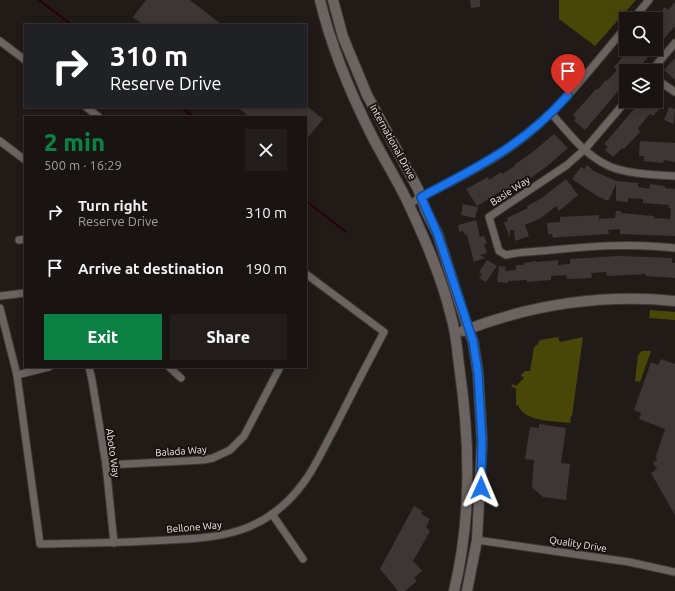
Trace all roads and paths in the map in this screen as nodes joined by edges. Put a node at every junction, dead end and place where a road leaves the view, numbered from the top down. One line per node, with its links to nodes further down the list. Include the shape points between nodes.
1 (320, 0): 21 (main road, International Drive, via 332,44 345,75 371,134)
2 (333, 0): 20 (main road, International Drive, via 343,37 367,95)
3 (650, 0): 4 (street)
4 (639, 12)
5 (619, 35): 14 (street)
6 (0, 41): 8 (street)
7 (675, 42): 9 (street)
8 (24, 59)
9 (657, 64)
10 (663, 84): 11 (street)
11 (675, 92)
12 (87, 108): 15 (street)
13 (620, 108): 17 (street, Basie Way)
14 (551, 113): 17 (street); 20 (street, via 534,130 503,152)
15 (98, 116)
16 (0, 141): 18 (street)
17 (585, 149): 19 (street, via 604,164 617,169); 22 (street, Basie Way, via 536,186 489,216 499,251 506,255 582,247)
18 (24, 159)
19 (675, 176)
20 (421, 197): 21 (street); 28 (main road, International Drive, via 438,235)
21 (408, 204): 29 (main road, International Drive, via 427,243 446,296)
22 (675, 248)
23 (307, 275): 38 (street, Bellone Way, via 384,332 313,469 294,495)
24 (24, 293): 25 (street)
25 (0, 296)
26 (675, 301): 28 (main road, via 616,299 567,304 519,313)
27 (0, 308): 34 (street, Bellone Way)
28 (468, 329): 29 (main road); 39 (main road, International Drive, via 473,341 478,373 482,441)
29 (455, 334): 36 (main road, International Drive)
30 (45, 368): 34 (street)
31 (88, 368): 37 (street, Aboto Way)
32 (170, 368): 35 (street)
33 (279, 368): 37 (street, Balada Way, via 244,436 223,454 203,460)
34 (17, 375): 40 (street, Bellone Way, via 40,544)
35 (181, 378)
36 (468, 443): 39 (main road, via 476,469 471,537); 41 (main road, International Drive)
37 (106, 465): 40 (street, Aboto Way)
38 (272, 514): 40 (street, Bellone Way, via 224,536); 42 (street)
39 (477, 540): 43 (street, Quality Drive); 46 (main road, International Drive)
40 (114, 543)
41 (463, 543): 44 (main road, International Drive); 45 (main road, via 468,544 469,549)
42 (303, 559)
43 (675, 572)
44 (454, 591)
45 (462, 591)
46 (467, 591)

